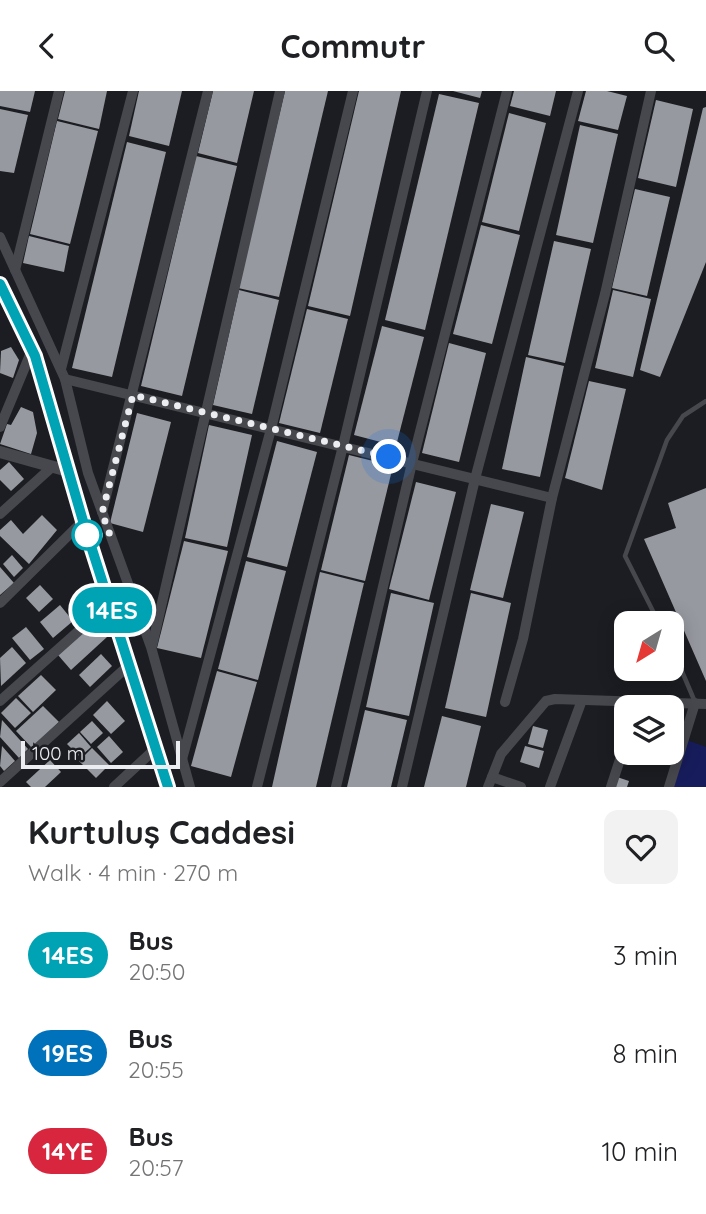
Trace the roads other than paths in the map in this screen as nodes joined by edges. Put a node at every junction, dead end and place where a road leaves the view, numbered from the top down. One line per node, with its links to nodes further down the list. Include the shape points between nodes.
1 (59, 91): 11 (street)
2 (133, 91): 14 (street)
3 (208, 91): 15 (street)
4 (280, 91): 17 (street)
5 (353, 91): 19 (street)
6 (427, 91): 20 (street)
7 (507, 91): 22 (street)
8 (578, 91): 25 (street)
9 (651, 91): 26 (street)
10 (0, 237): 11 (street)
11 (15, 271): 14 (street)
12 (0, 284): 13 (main road)
13 (32, 350): 18 (street); 24 (main road)
14 (63, 374): 15 (street); 27 (street)
15 (133, 395): 17 (street); 27 (street)
16 (706, 401): 32 (lane, via 683,416 667,440 625,556)
17 (206, 413): 19 (street); 33 (street)
18 (0, 427)
19 (271, 429): 20 (street); 42 (street)
20 (343, 446): 22 (street); 49 (street)
21 (0, 452): 23 (main road)
22 (412, 463): 25 (street); 50 (street)
23 (52, 467): 24 (main road); 28 (street)
24 (68, 471): 29 (main road)
25 (475, 479): 26 (street); 51 (street)
26 (552, 498): 38 (street)
27 (102, 513): 33 (street)
28 (0, 514)
29 (83, 521): 30 (street); 31 (main road)
30 (0, 603)
31 (110, 603): 34 (main road); 37 (street)
32 (653, 611)
33 (151, 647): 42 (street)
34 (129, 665): 41 (main road); 44 (street)
35 (684, 671): 40 (lane)
36 (582, 699): 39 (street); 45 (street, via 546,701 501,754); 53 (street)
37 (0, 701)
38 (505, 702)
39 (614, 702)
40 (701, 703): 55 (street)
41 (155, 749): 46 (street); 47 (main road)
42 (181, 763): 48 (street)
43 (618, 765): 54 (street)
44 (0, 782)
45 (490, 782): 52 (street)
46 (114, 787)
47 (169, 787)
48 (190, 787)
49 (257, 787)
50 (336, 787)
51 (402, 787)
52 (521, 787)
53 (550, 787)
54 (611, 787)
55 (669, 787)

